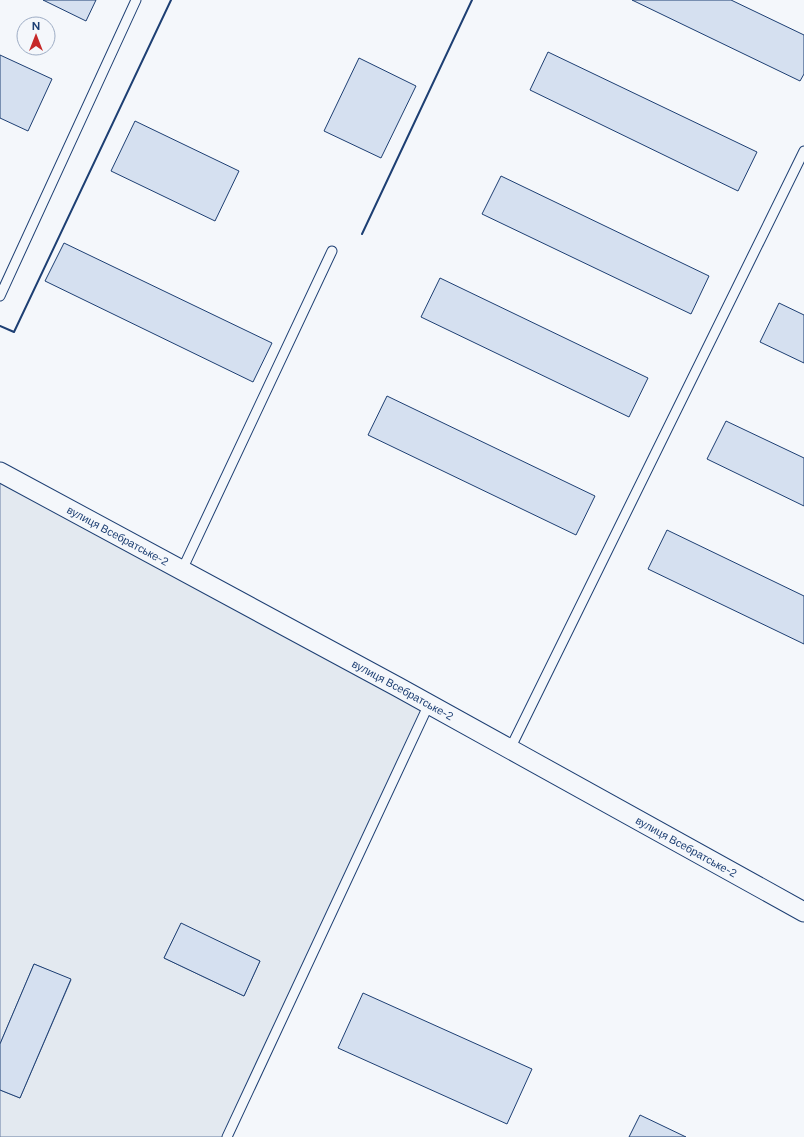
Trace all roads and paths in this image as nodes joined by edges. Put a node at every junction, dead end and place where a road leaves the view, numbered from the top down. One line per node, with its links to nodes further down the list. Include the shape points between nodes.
1 (136, 0): 4 (lane)
2 (804, 151): 8 (lane)
3 (332, 250): 6 (lane)
4 (0, 296)
5 (0, 472): 6 (street, вулиця Всебратське-2)
6 (182, 570): 7 (street, вулиця Всебратське-2)
7 (429, 704): 8 (street, вулиця Всебратське-2); 10 (lane)
8 (510, 749): 9 (street, вулиця Всебратське-2)
9 (804, 912)
10 (227, 1137)

